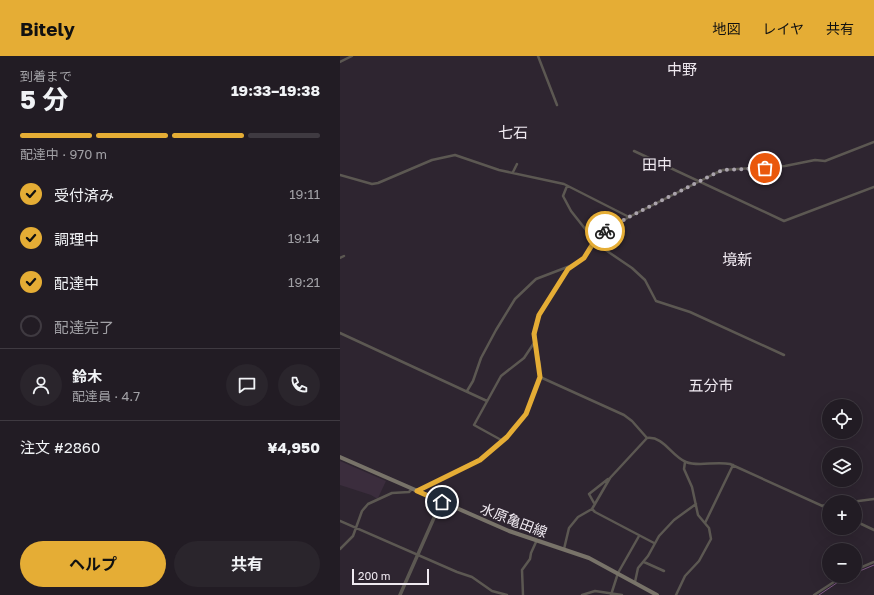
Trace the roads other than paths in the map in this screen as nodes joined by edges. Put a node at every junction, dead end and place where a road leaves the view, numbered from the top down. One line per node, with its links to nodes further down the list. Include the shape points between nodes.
1 (352, 56): 3 (street)
2 (538, 56): 4 (street)
3 (340, 62)
4 (557, 105)
5 (874, 142): 10 (street, via 825,161 723,170)
6 (634, 151): 10 (street)
7 (517, 164): 8 (street)
8 (513, 172): 9 (street, via 455,155 432,160 378,183 368,183); 11 (street)
9 (340, 175)
10 (699, 181): 12 (street, via 784,221); 13 (street)
11 (567, 186): 13 (street); 14 (street, via 564,200)
12 (874, 187)
13 (629, 217): 14 (street)
14 (594, 240): 17 (street, via 584,258); 20 (street, via 645,280 656,301 690,312)
15 (344, 256): 16 (street)
16 (340, 258)
17 (570, 266): 19 (street, via 539,315); 22 (street, via 536,279 515,300 481,358)
18 (340, 333): 22 (street)
19 (535, 342): 21 (street); 23 (street, via 524,358 501,376)
20 (784, 355)
21 (540, 377): 24 (street, via 624,415); 25 (street, via 526,414)
22 (467, 391): 23 (street)
23 (487, 401): 25 (street, via 474,425)
24 (647, 438): 27 (street, via 657,439); 29 (street)
25 (503, 441): 31 (street, via 480,460)
26 (340, 457): 30 (main road, 水原亀田線)
27 (685, 462): 28 (street, via 722,462); 36 (street, via 684,469)
28 (733, 465): 37 (street); 40 (street)
29 (610, 478): 35 (street); 35 (street, via 589,494)
30 (412, 489): 31 (main road, 水原亀田線); 42 (street, via 409,492 392,493 368,504 362,511)
31 (417, 491): 34 (main road, 水原亀田線)
32 (874, 499): 33 (street)
33 (862, 501)
34 (442, 502): 45 (main road, 水原亀田線); 49 (street)
35 (594, 504): 38 (street)
36 (696, 504): 40 (street, via 698,515); 46 (street, via 674,520)
37 (822, 506)
38 (592, 509): 44 (street); 48 (street, via 578,517 569,528)
39 (340, 521): 42 (street)
40 (705, 523): 66 (street, via 711,539 699,560 685,576)
41 (862, 525): 43 (street)
42 (356, 528): 47 (street, via 353,536); 49 (street)
43 (874, 530)
44 (639, 536): 46 (street); 54 (street)
45 (536, 542): 48 (main road, 水原亀田線); 62 (street, via 530,559 522,570)
46 (654, 544): 50 (street)
47 (340, 549)
48 (564, 550): 54 (main road, 水原亀田線, via 588,558)
49 (419, 556): 60 (street); 61 (street, via 472,577 492,591)
50 (644, 562): 53 (street); 55 (street, via 638,568)
51 (874, 562): 52 (street)
52 (862, 567)
53 (664, 571)
54 (618, 573): 55 (main road, 水原亀田線); 59 (street)
55 (635, 582): 58 (main road, 水原亀田線)
56 (832, 583): 67 (street)
57 (595, 593): 59 (street); 63 (street)
58 (649, 593): 65 (main road, 水原亀田線)
59 (611, 594): 64 (street)
60 (400, 595)
61 (507, 595)
62 (523, 595)
63 (582, 595)
64 (622, 595)
65 (657, 595)
66 (676, 595)
67 (814, 595)

